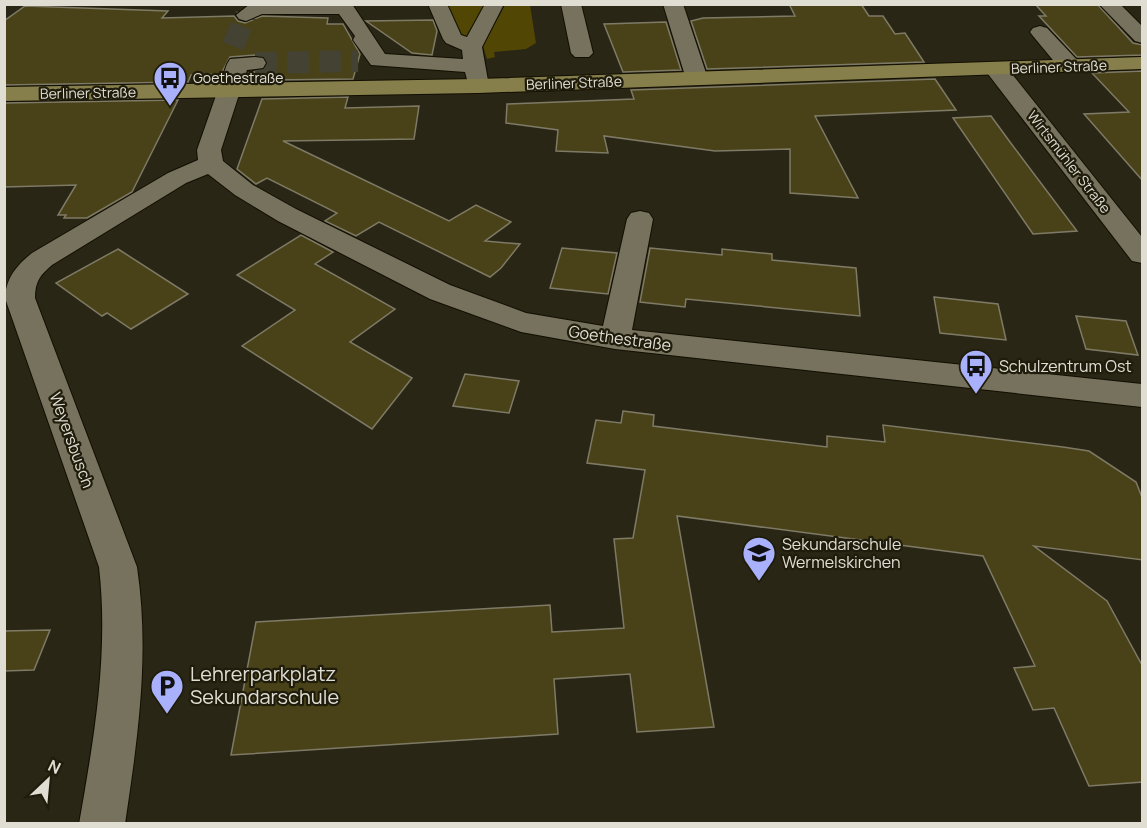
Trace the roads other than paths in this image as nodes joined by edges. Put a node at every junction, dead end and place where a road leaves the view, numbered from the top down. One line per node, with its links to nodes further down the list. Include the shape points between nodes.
1 (437, 4): 13 (street, via 453,39)
2 (495, 4): 13 (street)
3 (571, 4): 11 (street)
4 (674, 4): 16 (street)
5 (1108, 4): 8 (street)
6 (246, 15): 9 (street, via 258,9 345,8)
7 (1040, 32): 14 (street)
8 (1143, 37)
9 (366, 50): 13 (street); 17 (street)
10 (248, 53): 18 (street)
11 (582, 53)
12 (1143, 63): 14 (main road, Berliner Straße)
13 (474, 66): 16 (main road, Berliner Straße); 17 (main road, Berliner Straße)
14 (1070, 66): 15 (main road, Berliner Straße)
15 (996, 69): 16 (main road, Berliner Straße); 22 (street, Wirtsmühler Straße)
16 (697, 79)
17 (376, 88): 18 (main road, Berliner Straße)
18 (230, 91): 19 (main road, Berliner Straße); 20 (street, via 209,150)
19 (4, 93)
20 (211, 164): 23 (street, Goethestraße, via 244,190 287,215 440,292 521,322); 25 (street, Weyersbusch, via 177,178 42,259 26,273 19,288 118,567 122,592 119,712)
21 (640, 219): 23 (street)
22 (1143, 255)
23 (615, 339): 24 (street, Goethestraße)
24 (1143, 396)
25 (102, 824)

